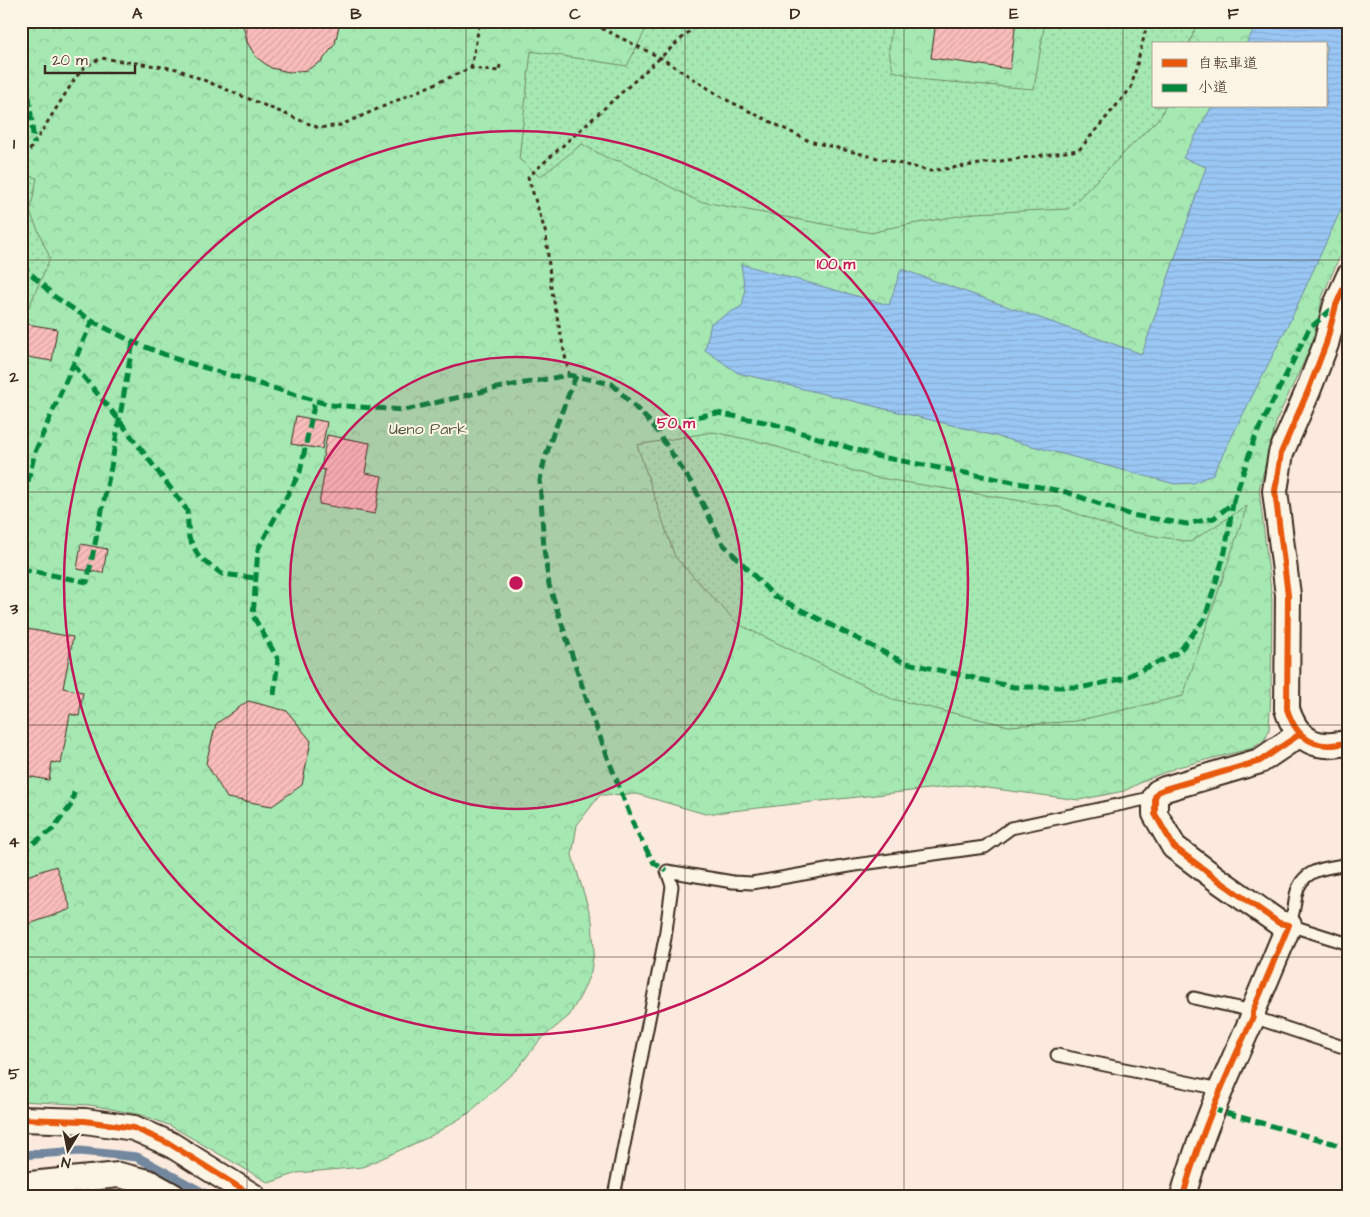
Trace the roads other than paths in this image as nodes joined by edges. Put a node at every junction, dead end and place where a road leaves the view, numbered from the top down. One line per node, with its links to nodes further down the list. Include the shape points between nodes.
1 (1349, 276): 2 (street, via 1308,391 1280,453 1275,491 1288,595 1287,709)
2 (1300, 734): 3 (street, via 1312,744); 4 (street, via 1260,761 1165,788)
3 (1349, 742)
4 (1155, 797): 6 (street, via 1155,814 1174,847 1279,923); 17 (lane, via 1011,828 985,847 752,883 667,871 672,886 665,938)
5 (1349, 864): 6 (lane, via 1322,869 1302,881)
6 (1289, 925): 7 (lane); 9 (street)
7 (1349, 944)
8 (1194, 998): 9 (lane)
9 (1253, 1014): 10 (lane); 12 (street)
10 (1349, 1049)
11 (1058, 1055): 12 (lane)
12 (1220, 1089): 18 (street)
13 (21, 1119): 16 (street, via 85,1121 134,1128 170,1144)
14 (21, 1185): 15 (street, via 119,1175 148,1182)
15 (173, 1196)
16 (253, 1196)
17 (614, 1196)
18 (1182, 1196)

